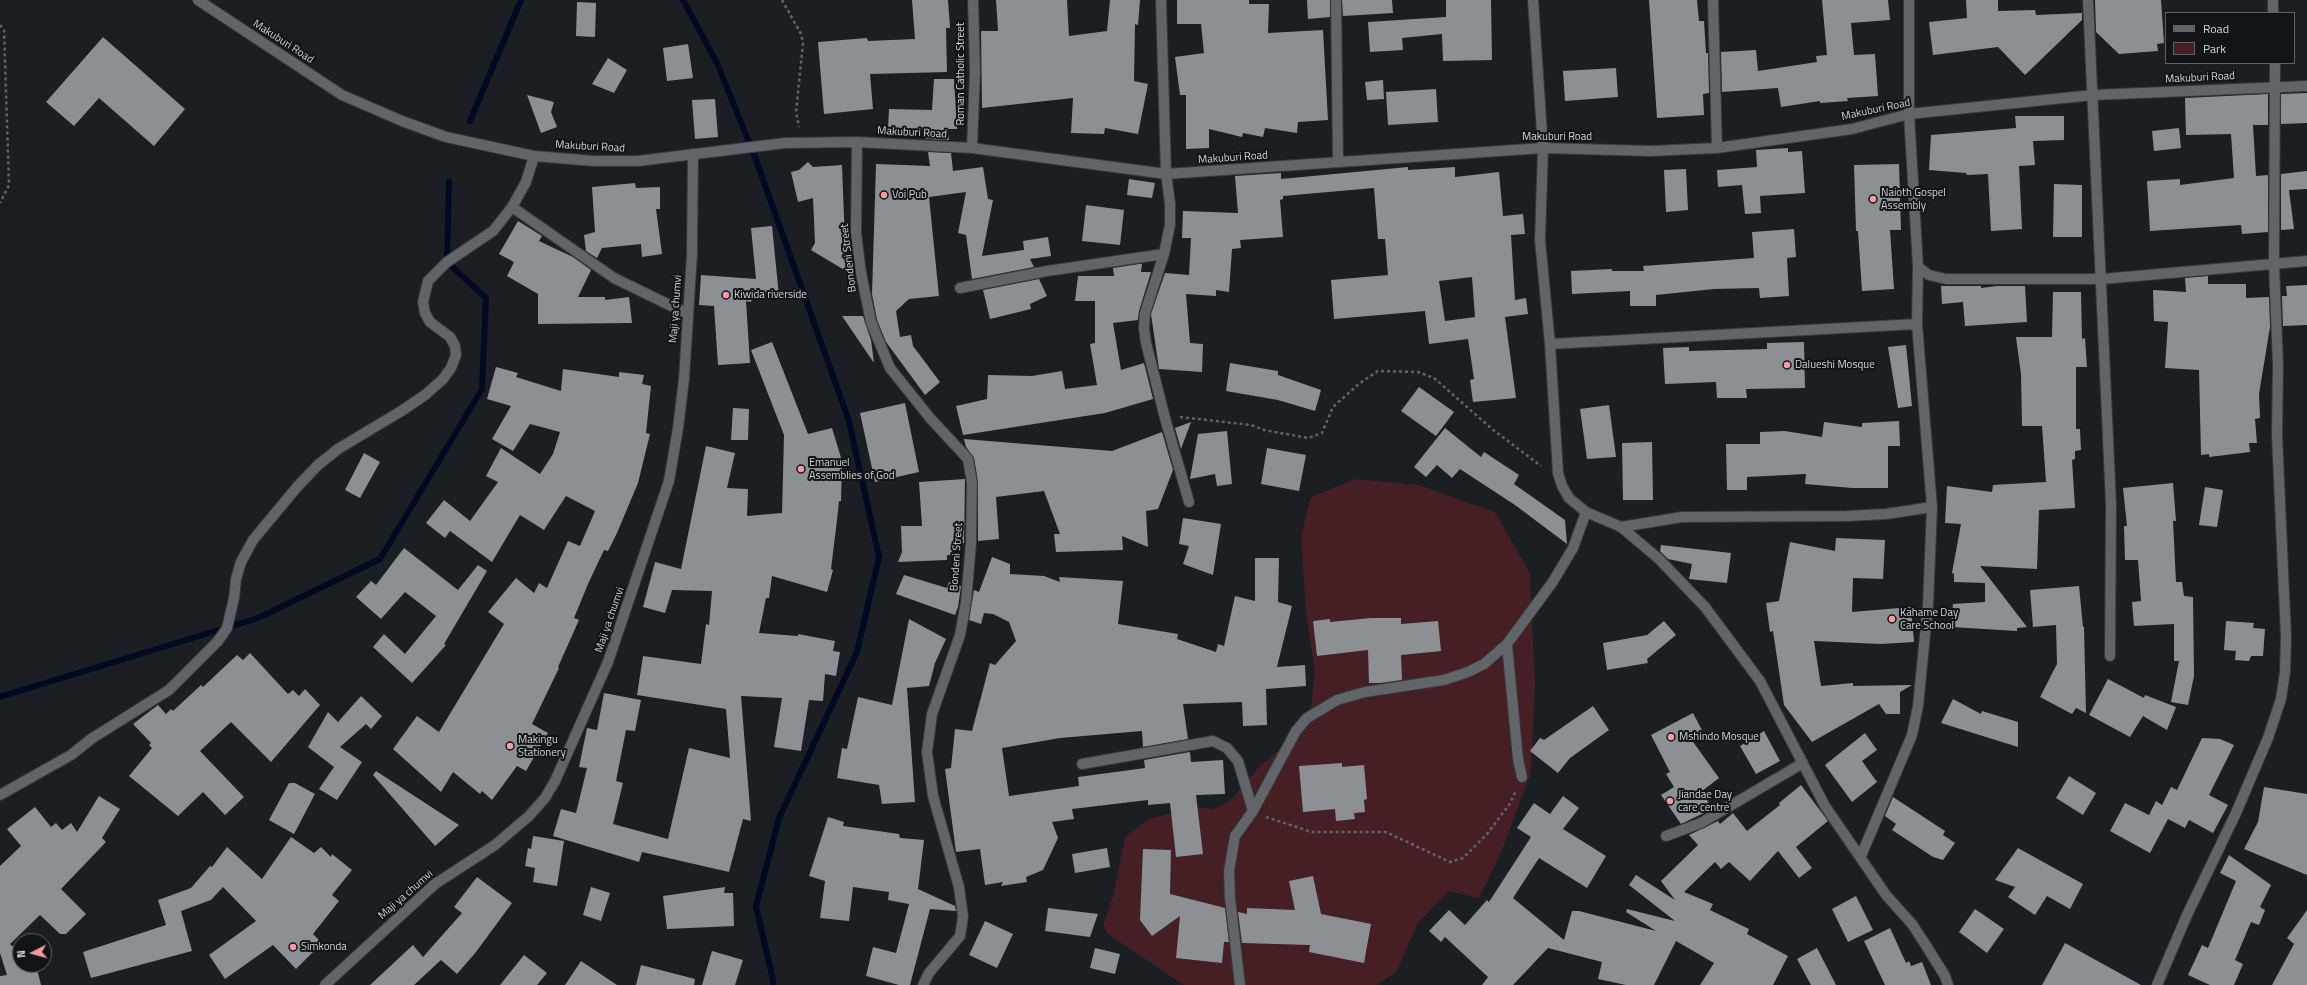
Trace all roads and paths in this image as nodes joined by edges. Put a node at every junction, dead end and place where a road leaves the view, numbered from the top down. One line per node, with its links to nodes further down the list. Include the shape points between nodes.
1 (198, 0): 24 (street, Makuburi Road, via 342,94 402,122 446,137)
2 (782, 0): 18 (path, via 802,34 796,112)
3 (973, 0): 20 (street, Roman Catholic Street, via 975,71)
4 (1161, 0): 26 (street)
5 (1336, 0): 25 (street)
6 (1533, 0): 21 (street)
7 (1713, 0): 22 (street)
8 (1908, 0): 17 (street)
9 (2088, 0): 16 (street)
10 (2273, 0): 11 (street)
11 (2273, 12)
12 (0, 25): 27 (path, via 4,30 9,185)
13 (2275, 64): 15 (street)
14 (2307, 86): 15 (street, Makuburi Road)
15 (2276, 87): 16 (street, Makuburi Road); 31 (street)
16 (2093, 95): 17 (street, Makuburi Road); 33 (street)
17 (1909, 114): 22 (street, Makuburi Road, via 1852,129); 32 (street)
18 (801, 142): 19 (street, Makuburi Road); 23 (street, Makuburi Road)
19 (857, 142): 20 (street, Makuburi Road); 54 (street, Bondeni Street, via 856,233 860,273 871,322 890,368 930,418 968,459 972,483 966,602 957,643 932,714 927,752 933,796 959,887 962,917 960,936 929,973)
20 (972, 148): 26 (street, Makuburi Road)
21 (1543, 148): 22 (street, Makuburi Road, via 1650,151); 25 (street, Makuburi Road); 37 (street, via 1540,240)
22 (1717, 148)
23 (693, 154): 24 (street, Makuburi Road, via 638,161); 35 (street, Maji ya chumvi, via 692,254)
24 (534, 156): 28 (street, via 526,182)
25 (1338, 161): 26 (street, Makuburi Road)
26 (1166, 174): 29 (street, via 1170,225)
27 (0, 203)
28 (512, 207): 35 (street, via 614,278); 49 (street, via 493,231 447,262 428,281 423,302 425,313 430,322 450,337 455,346 456,355 451,368 425,395 338,449 297,487 253,540 241,562 227,628 218,641 157,700 106,729 72,756)
29 (1164, 254): 34 (street, via 1047,270); 38 (street, via 1145,313 1144,328)
30 (2307, 261): 31 (street)
31 (2274, 264): 33 (street); 57 (street, via 2278,366 2277,443 2286,637 2281,699 2268,738 2236,813)
32 (1918, 267): 33 (street, via 1929,275 1946,279); 36 (street)
33 (2102, 279): 45 (street, via 2111,504)
34 (960, 288)
35 (688, 314): 53 (street, Maji ya chumvi, via 684,379 669,481 608,662 554,781 544,798 514,831 435,884)
36 (1917, 324): 37 (street); 41 (street)
37 (1550, 344): 39 (street)
38 (1164, 413): 39 (path, via 1176,417 1251,425 1308,438 1322,433 1334,407 1360,383 1378,371 1418,372 1434,378 1534,462); 40 (street)
39 (1558, 473): 42 (street, via 1569,498)
40 (1189, 502)
41 (1932, 507): 43 (street, via 1886,514 1847,516 1682,517); 52 (street, via 1928,605 1918,706 1912,735)
42 (1586, 512): 43 (street); 44 (street, via 1573,548 1552,583)
43 (1621, 528): 46 (street, via 1659,559 1704,607 1760,681)
44 (1508, 644): 48 (street, via 1518,759); 50 (street, via 1484,664 1468,672 1444,680 1365,692 1337,700 1321,708 1307,718 1296,731)
45 (2110, 656)
46 (1803, 763): 51 (street, via 1701,822); 52 (street, via 1825,806)
47 (1082, 764): 50 (street, via 1213,742 1227,748 1238,761)
48 (1522, 777): 50 (path, via 1509,805 1487,834 1463,858 1450,862 1386,832 1312,832)
49 (0, 795)
50 (1253, 811): 55 (street, via 1235,836 1229,871 1232,926)
51 (1666, 836)
52 (1861, 856): 56 (street, via 1886,895 1912,924)
53 (325, 985)
54 (923, 985)
55 (1240, 985)
56 (1948, 985)
57 (2157, 985)

